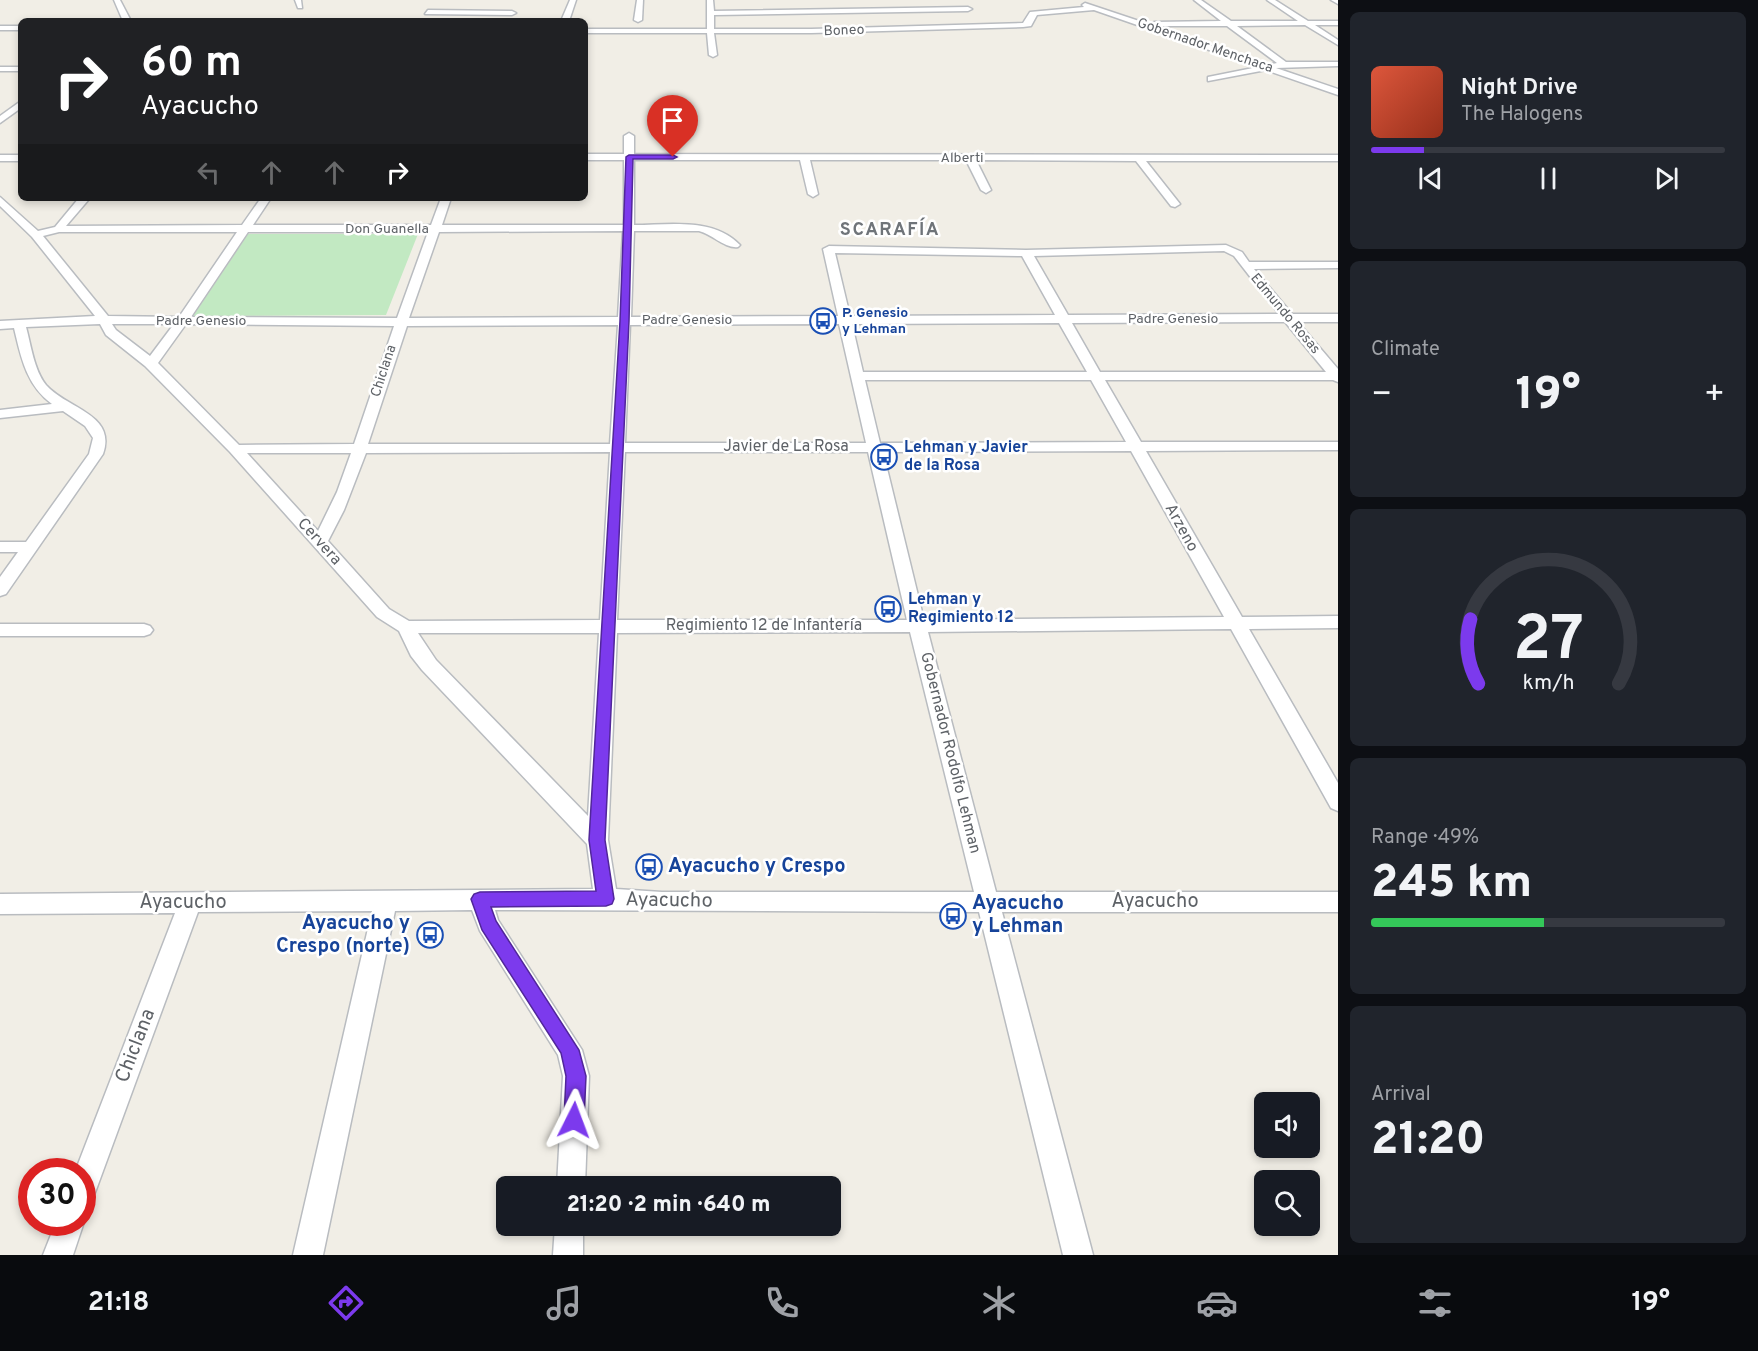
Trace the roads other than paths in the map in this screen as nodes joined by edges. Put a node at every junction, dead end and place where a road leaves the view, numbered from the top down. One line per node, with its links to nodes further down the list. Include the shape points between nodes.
1 (117, 0): 13 (street)
2 (573, 0): 15 (street)
3 (640, 0): 16 (street)
4 (710, 0): 12 (street)
5 (1072, 0): 8 (street, Gobernador Menchaca)
6 (1197, 0): 18 (street)
7 (1270, 0): 19 (street)
8 (1095, 8): 21 (street, Gobernador Menchaca); 25 (street, Boneo, via 1037,12 1023,25)
9 (968, 9): 12 (street)
10 (1131, 12): 17 (street)
11 (512, 13): 14 (street, via 430,9)
12 (711, 13): 25 (street)
13 (126, 18)
14 (424, 18)
15 (567, 18)
16 (638, 20)
17 (1163, 23): 18 (street); 21 (street)
18 (1226, 23): 19 (street); 28 (street)
19 (1309, 23): 20 (street); 26 (street)
20 (1338, 23)
21 (1141, 24): 30 (street, Gobernador Menchaca)
22 (0, 28): 23 (street)
23 (18, 28)
24 (588, 31): 25 (street, Boneo)
25 (711, 32): 27 (street)
26 (1338, 43)
27 (714, 56)
28 (1284, 64): 29 (street); 30 (street)
29 (1338, 64)
30 (1268, 68): 33 (street); 34 (street, Gobernador Menchaca)
31 (0, 69): 32 (street)
32 (18, 69)
33 (1211, 79)
34 (1338, 92)
35 (10, 103): 36 (street)
36 (18, 103)
37 (18, 105): 38 (street)
38 (0, 120)
39 (629, 136): 41 (street)
40 (588, 157): 41 (street, Alberti)
41 (629, 157): 44 (street, Alberti); 56 (street)
42 (0, 158): 43 (street)
43 (18, 158)
44 (804, 158): 45 (street, Alberti); 49 (street)
45 (970, 158): 46 (street, Alberti); 48 (street)
46 (1139, 158): 47 (street, Alberti); 54 (street)
47 (1338, 158)
48 (986, 190)
49 (813, 194)
50 (0, 200): 60 (street, Cervera)
51 (82, 201): 55 (street)
52 (264, 201): 59 (street)
53 (445, 201): 58 (street, Chiclana)
54 (1175, 204)
55 (65, 219): 57 (street); 60 (street)
56 (629, 227): 58 (street, Don Guanella); 61 (street, Don Guanella, via 706,229); 70 (street)
57 (59, 229): 59 (street, Don Guanella); 60 (street, Don Guanella)
58 (435, 229): 59 (street, Don Guanella); 72 (street, Chiclana)
59 (244, 230): 69 (street)
60 (32, 231): 71 (street, Cervera)
61 (734, 245)
62 (1026, 253): 64 (street, Edmundo Rosas, via 1220,248 1238,254); 67 (street, Gobernador Rodolfo Lehman, via 829,249); 68 (street, Arzeno)
63 (1338, 265): 64 (street)
64 (1245, 266): 65 (street, Edmundo Rosas)
65 (1287, 318): 66 (street, Padre Genesio); 68 (street, Padre Genesio); 78 (street, Edmundo Rosas)
66 (1338, 318)
67 (845, 319): 68 (street, Padre Genesio); 70 (street, Padre Genesio); 76 (street, Gobernador Rodolfo Lehman)
68 (1062, 319): 77 (street, Arzeno)
69 (182, 321): 71 (street, Padre Genesio); 72 (street, Padre Genesio); 75 (street)
70 (624, 321): 72 (street, Padre Genesio); 82 (street)
71 (105, 322): 73 (street, Padre Genesio, via 57,320); 75 (street, Cervera, via 111,332)
72 (400, 322): 85 (street, Chiclana)
73 (19, 324): 74 (street, Padre Genesio); 79 (street, via 37,383)
74 (0, 325)
75 (150, 363): 86 (street, Cervera)
76 (856, 376): 77 (street); 83 (street, Gobernador Rodolfo Lehman)
77 (1095, 377): 78 (street); 84 (street, Arzeno)
78 (1337, 377)
79 (62, 406): 80 (street); 89 (street, via 92,424 100,433 100,442 96,454)
80 (0, 414)
81 (1338, 446): 84 (street, Javier de La Rosa)
82 (616, 447): 83 (street, Javier de La Rosa); 85 (street, Javier de La Rosa); 95 (street)
83 (874, 447): 84 (street, Javier de La Rosa); 93 (street, Gobernador Rodolfo Lehman)
84 (1136, 447): 91 (street, Arzeno)
85 (359, 448): 86 (street, Javier de La Rosa); 87 (street, Chiclana, via 329,528)
86 (235, 449): 87 (street, Cervera)
87 (319, 542): 94 (street, Cervera, via 383,613)
88 (0, 547): 89 (street)
89 (32, 547): 90 (street)
90 (0, 590)
91 (1235, 622): 92 (street, Regimiento 12 de Infantería); 93 (street, Regimiento 12 de Infantería); 98 (street, Arzeno)
92 (1338, 622)
93 (917, 626): 95 (street, Regimiento 12 de Infantería); 103 (street, Gobernador Rodolfo Lehman)
94 (406, 627): 95 (street, Regimiento 12 de Infantería); 99 (street, via 417,651 429,665)
95 (610, 627): 99 (street)
96 (0, 630): 97 (street)
97 (144, 630)
98 (1338, 802)
99 (597, 840): 101 (street)
100 (480, 899): 101 (street, Ayacucho); 102 (street, Ayacucho); 108 (street, via 488,924 570,1050 576,1076)
101 (606, 899): 103 (street, Ayacucho)
102 (386, 901): 105 (street, Ayacucho); 112 (street)
103 (988, 902): 104 (street, Ayacucho); 114 (street, Gobernador Rodolfo Lehman)
104 (1338, 902)
105 (190, 903): 106 (street, Ayacucho); 107 (street, Chiclana)
106 (0, 904)
107 (94, 1158)
108 (571, 1176)
109 (65, 1236): 111 (street)
110 (568, 1236): 113 (street)
111 (58, 1255)
112 (308, 1255)
113 (567, 1255)
114 (1077, 1255)

